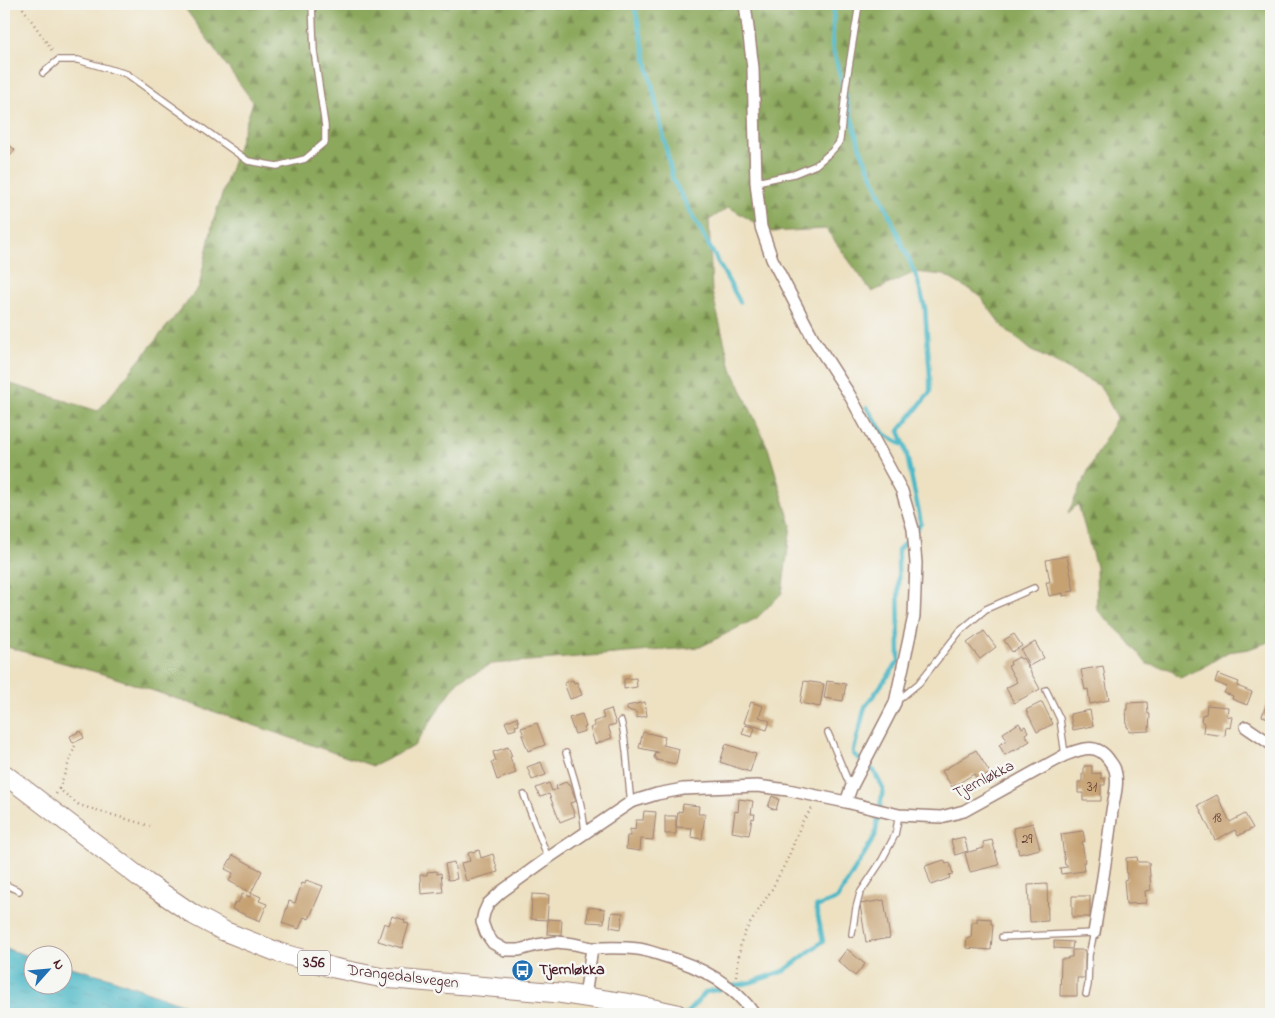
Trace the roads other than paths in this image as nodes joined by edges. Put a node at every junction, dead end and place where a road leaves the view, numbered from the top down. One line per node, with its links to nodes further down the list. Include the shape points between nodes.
1 (312, 4): 4 (lane, via 325,142 305,159 277,166 248,161 127,74 78,60 58,60)
2 (745, 4): 5 (street, via 753,68)
3 (859, 4): 5 (lane, via 838,144 816,165 794,174)
4 (43, 73)
5 (756, 182): 8 (street, via 761,227 772,259 813,338 849,394 902,491 913,529 916,562 914,616)
6 (1034, 588): 8 (lane, via 986,609 960,631 920,683)
7 (1046, 690): 14 (lane, via 1060,719)
8 (895, 703): 16 (street)
9 (621, 721): 18 (lane)
10 (1246, 727): 12 (street)
11 (828, 733): 16 (lane)
12 (1271, 744)
13 (566, 753): 21 (lane, via 576,783)
14 (1064, 755): 20 (street, Tjernløkka, via 964,811 941,817); 25 (street, Tjernløkka, via 1093,748 1107,757 1115,768 1116,783)
15 (4, 774): 30 (main road, Drangedalsvegen / 356, via 140,878 194,914 224,931 280,953 382,978)
16 (851, 788): 19 (street)
17 (524, 795): 22 (lane)
18 (631, 802): 19 (street, Tjernløkka, via 683,789 757,786); 21 (street, Tjernløkka)
19 (846, 802): 20 (street, Tjernløkka)
20 (899, 815): 26 (lane, via 895,835 860,893)
21 (585, 833): 22 (street, Tjernløkka)
22 (548, 858): 28 (street, Tjernløkka, via 488,904 482,922 486,933 493,944 506,950 557,942)
23 (4, 884): 24 (lane)
24 (20, 891)
25 (1094, 933): 27 (lane); 29 (lane)
26 (852, 934)
27 (1002, 937)
28 (592, 948): 30 (street); 32 (street, Tjernløkka, via 640,949 676,959 733,990)
29 (1086, 994)
30 (585, 997): 31 (main road, Drangedalsvegen / 356)
31 (677, 1014)
32 (754, 1014)

